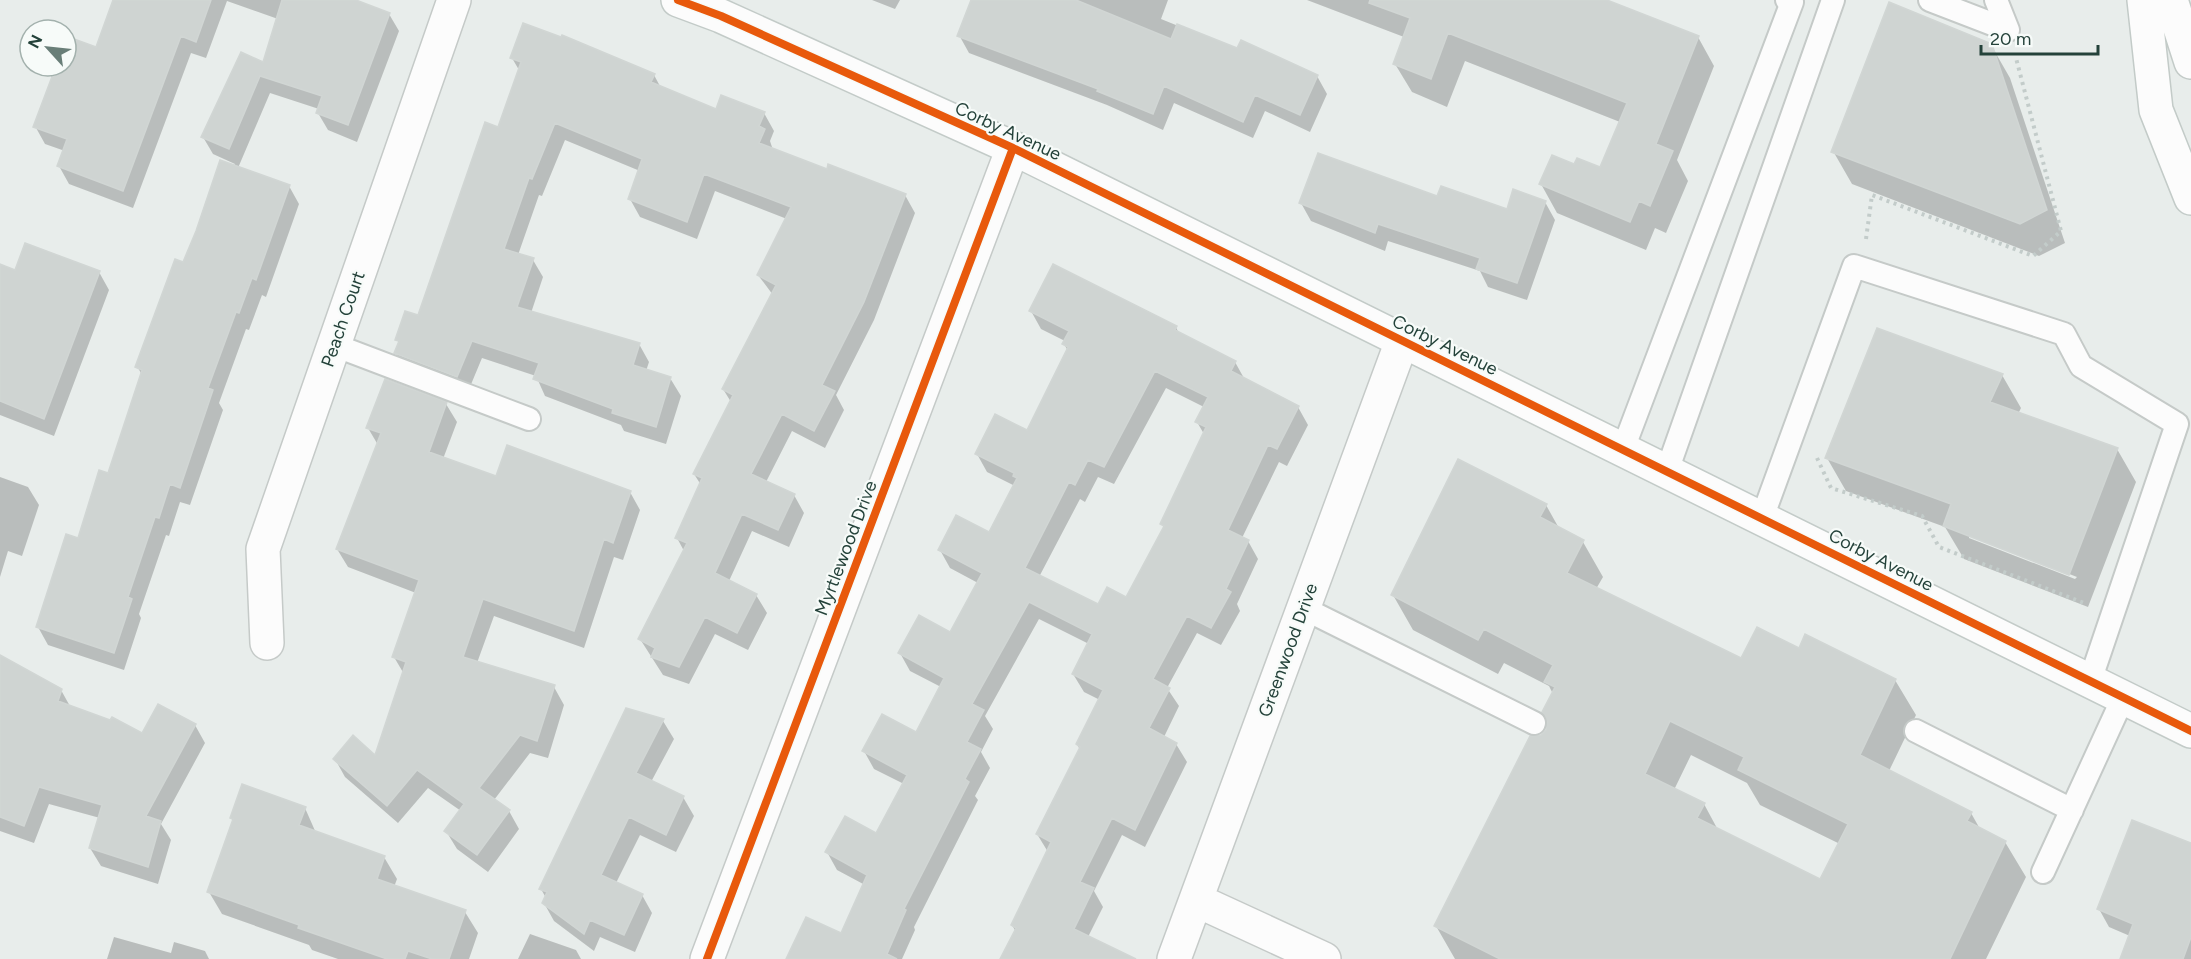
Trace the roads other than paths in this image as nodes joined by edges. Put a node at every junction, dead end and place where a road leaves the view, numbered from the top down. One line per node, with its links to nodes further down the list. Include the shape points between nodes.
1 (454, 0): 13 (street, Peach Court)
2 (678, 0): 10 (street, Corby Avenue)
3 (1787, 0): 15 (lane, via 1792,2)
4 (1833, 0): 16 (lane)
5 (1930, 0): 6 (lane, via 2008,30)
6 (1996, 0)
7 (2144, 0): 11 (street, via 2156,110)
8 (2171, 0): 9 (street)
9 (2191, 62)
10 (1013, 148): 12 (street, Corby Avenue); 28 (street, Myrtlewood Drive)
11 (2191, 198)
12 (1402, 341): 15 (street, Corby Avenue); 18 (street, Greenwood Drive)
13 (334, 345): 14 (lane); 19 (street, Peach Court, via 263,549)
14 (529, 419)
15 (1623, 449): 16 (street, Corby Avenue)
16 (1667, 471): 17 (street, Corby Avenue)
17 (1762, 518): 20 (street, Corby Avenue); 20 (lane, via 1854,266 2064,334 2081,366 2177,424)
18 (1303, 608): 22 (lane); 27 (street, Greenwood Drive)
19 (267, 643)
20 (2090, 681): 21 (street, Corby Avenue)
21 (2123, 698): 24 (street, Corby Avenue); 25 (lane)
22 (1534, 723)
23 (1916, 731): 25 (lane)
24 (2191, 731)
25 (2072, 810): 26 (lane)
26 (2043, 872)
27 (1196, 900): 29 (street, Greenwood Drive); 30 (street)
28 (707, 959)
29 (1174, 959)
30 (1324, 959)

